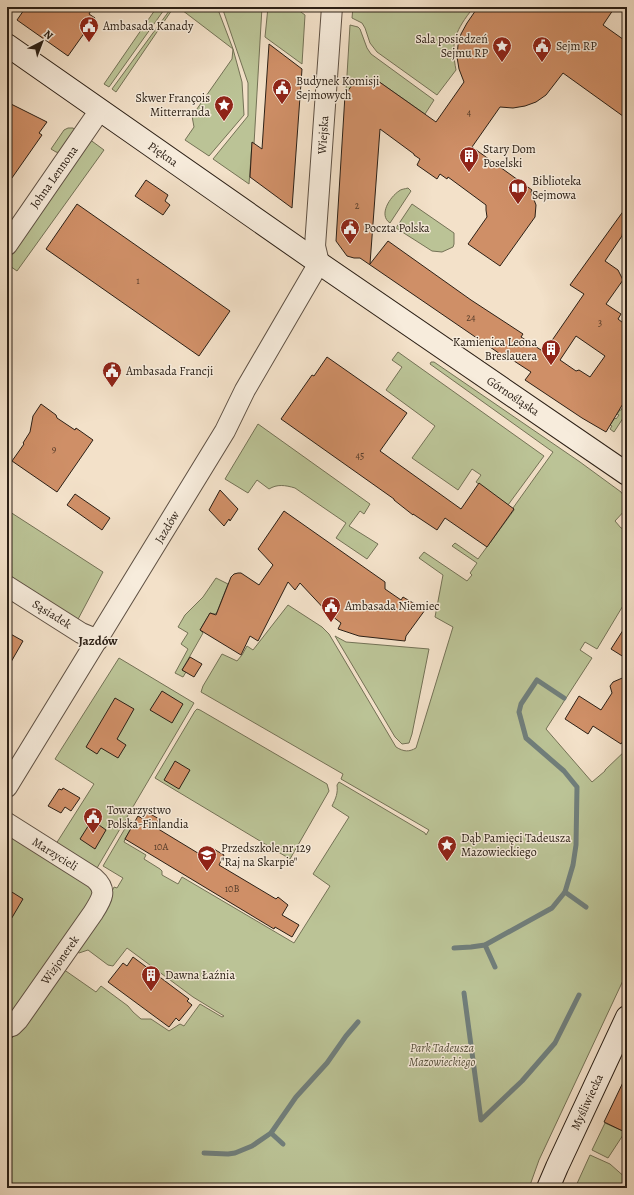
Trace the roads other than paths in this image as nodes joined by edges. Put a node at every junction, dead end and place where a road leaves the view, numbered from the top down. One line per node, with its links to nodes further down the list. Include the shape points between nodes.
1 (332, 7): 5 (street, Wiejska, via 315,246)
2 (7, 45): 3 (street, Piękna)
3 (100, 110): 4 (street, Johna Lennona); 5 (street, Piękna)
4 (7, 245)
5 (319, 263): 6 (street, Górnośląska); 8 (street, Jazdów, via 245,390 225,431)
6 (627, 474)
7 (7, 586): 8 (street, Sąsiadek, via 81,633)
8 (98, 640): 9 (street, Jazdów)
9 (7, 787)
10 (7, 823): 11 (street, Marzycieli, via 94,878)
11 (101, 893): 13 (street, Wizjonerek, via 93,913 18,1020)
12 (627, 1017): 14 (street, Myśliwiecka)
13 (8, 1027)
14 (548, 1188)

